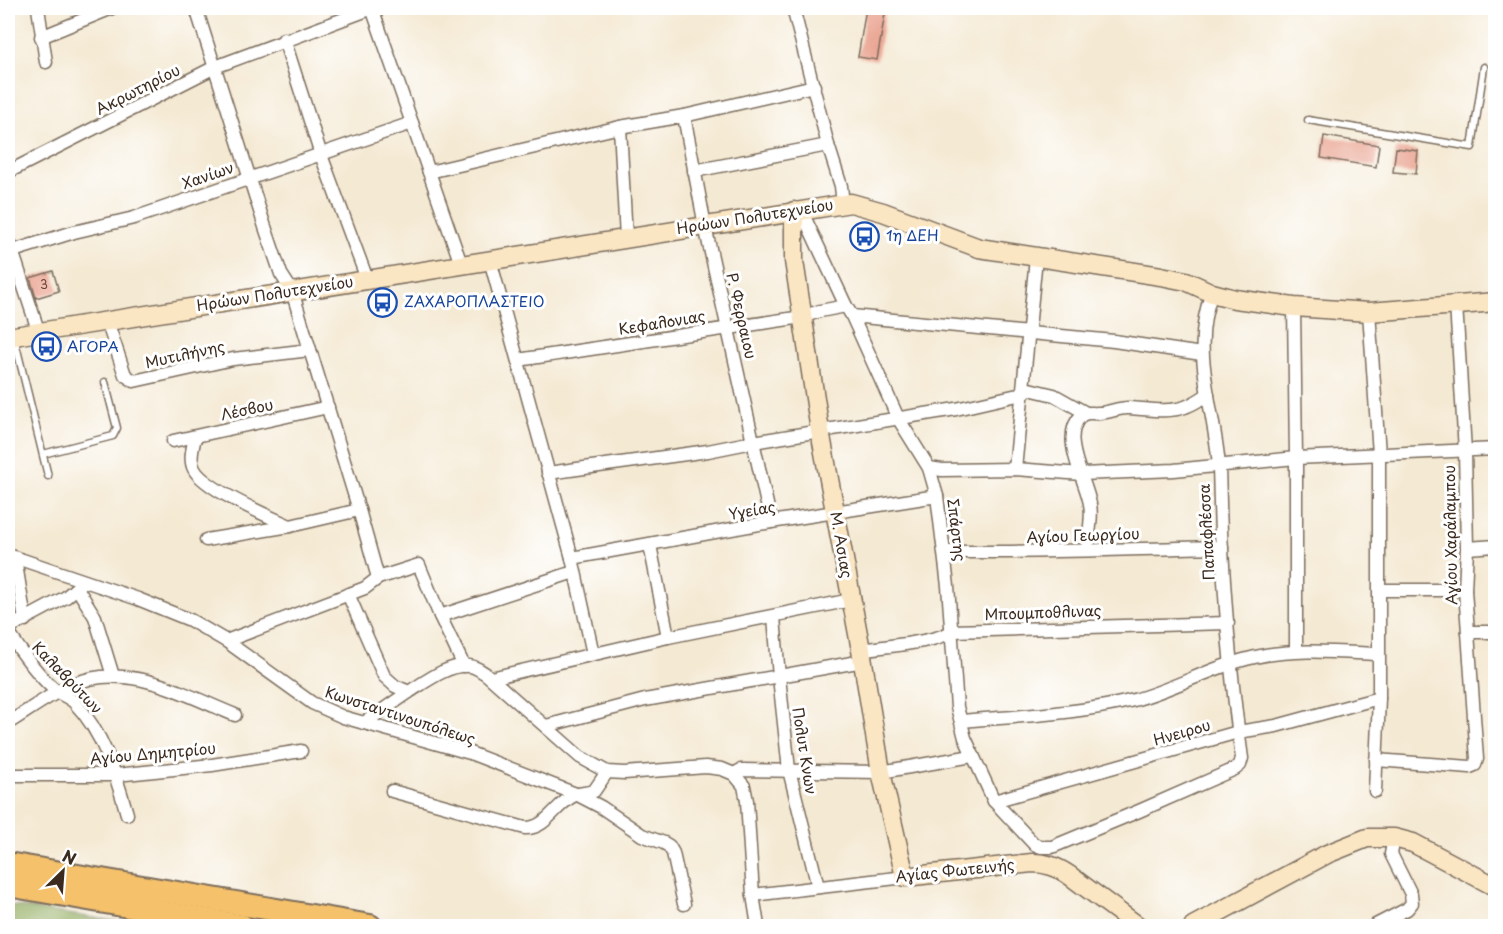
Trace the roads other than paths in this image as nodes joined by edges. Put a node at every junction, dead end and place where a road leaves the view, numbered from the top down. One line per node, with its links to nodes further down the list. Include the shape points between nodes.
1 (38, 8): 6 (street)
2 (112, 8): 6 (street)
3 (196, 8): 9 (street)
4 (373, 8): 7 (street, Ακρωτηρίου); 14 (street)
5 (793, 8): 11 (street)
6 (41, 38): 8 (street)
7 (284, 39): 9 (street, Ακρωτηρίου); 17 (street)
8 (46, 62)
9 (215, 66): 19 (street, Ακρωτηρίου); 21 (street)
10 (1484, 67): 13 (lane, via 1472,147)
11 (814, 86): 12 (street); 16 (street)
12 (684, 116): 15 (street); 18 (street, Ρ. Φερραιου)
13 (1308, 120)
14 (412, 123): 17 (street, Χανίων); 20 (street)
15 (620, 127): 20 (street); 26 (street)
16 (828, 145): 18 (street); 22 (street)
17 (321, 155): 21 (street, Χανίων); 31 (street)
18 (694, 171): 24 (street, Ρ. Φερραιου)
19 (8, 172)
20 (429, 172): 30 (street)
21 (250, 177): 27 (street, Χανίων, via 134,218); 32 (street, via 281,274)
22 (843, 204): 23 (street, Ηρώων Πολυτεχνείου); 28 (street, Ηρώων Πολυτεχνείου, via 860,204 979,248)
23 (798, 211): 24 (street, Ηρώων Πολυτεχνείου); 37 (street, Σπάρτης); 39 (street, Μ. Ασιας, via 794,261)
24 (705, 226): 26 (street, Ηρώων Πολυτεχνείου); 41 (street, Ρ. Φερραιου)
25 (8, 238): 27 (street)
26 (626, 238): 29 (street, Ηρώων Πολυτεχνείου)
27 (13, 251): 42 (street)
28 (1036, 258): 33 (street, Ηρώων Πολυτεχνείου, via 1161,276); 43 (street)
29 (490, 260): 30 (street, Ηρώων Πολυτεχνείου); 47 (street)
30 (461, 264): 31 (street, Ηρώων Πολυτεχνείου)
31 (367, 279): 32 (street, Ηρώων Πολυτεχνείου)
32 (292, 291): 40 (street, Ηρώων Πολυτεχνείου); 45 (street)
33 (1212, 292): 36 (street, Ηρώων Πολυτεχνείου); 46 (street, Παπαφλέσσα, via 1202,328)
34 (1496, 302): 35 (street, Ηρώων Πολυτεχνείου)
35 (1456, 304): 38 (street, Ηρώων Πολυτεχνείου); 59 (street, Αγίου Χαράλαμπου)
36 (1294, 307): 38 (street, Ηρώων Πολυτεχνείου); 62 (street)
37 (849, 311): 39 (street, Κεφαλονιας, via 820,310); 43 (street, Κεφαλονιας); 53 (street, Σπάρτης)
38 (1369, 312): 61 (street)
39 (802, 317): 41 (street, Κεφαλονιας); 54 (street, Μ. Ασιας)
40 (107, 321): 42 (street, Ηρώων Πολυτεχνείου); 45 (street, Μυτιλήνης, via 125,375 134,381 232,359)
41 (729, 328): 47 (street, Κεφαλονιας); 57 (street, Ρ. Φερραιου)
42 (39, 333): 44 (street, Ηρώων Πολυτεχνείου)
43 (1029, 333): 46 (street, Κεφαλονιας); 49 (street)
44 (11, 337): 60 (lane)
45 (310, 350): 51 (street)
46 (1202, 354): 50 (street, Παπαφλέσσα)
47 (518, 360): 66 (street)
48 (105, 382): 60 (lane, via 117,428 113,436)
49 (1022, 394): 52 (street, via 1029,389 1054,395); 53 (street); 65 (street)
50 (1208, 394): 52 (street, via 1184,408); 63 (street, Παπαφλέσσα)
51 (328, 407): 55 (street, Λέσβου); 70 (street)
52 (1086, 413): 67 (street, via 1076,423 1073,446)
53 (898, 418): 54 (street); 64 (street, Σπάρτης)
54 (820, 431): 57 (street); 71 (street, Μ. Ασιας)
55 (195, 437): 56 (street, Λέσβου); 73 (street, via 193,468 201,478)
56 (173, 441)
57 (753, 442): 66 (street); 72 (street, Ρ. Φερραιου)
58 (1496, 449): 59 (street)
59 (1465, 451): 61 (street); 78 (street, Αγίου Χαράλαμπου)
60 (43, 454): 68 (lane)
61 (1379, 454): 62 (street); 86 (street)
62 (1296, 458): 63 (street); 101 (street)
63 (1219, 465): 67 (street); 77 (street, Παπαφλέσσα)
64 (929, 468): 65 (street); 69 (street, Σπάρτης)
65 (1016, 469): 67 (street)
66 (548, 473): 82 (street)
67 (1082, 474): 79 (street, via 1090,505)
68 (48, 476)
69 (937, 496): 71 (street, Υγείας); 80 (street, Σπάρτης)
70 (359, 510): 73 (street); 84 (street)
71 (836, 514): 72 (street, Υγείας); 89 (street, Μ. Ασιας)
72 (771, 522): 75 (street, Υγείας)
73 (290, 526): 74 (street)
74 (206, 540)
75 (650, 545): 82 (street, Υγείας); 99 (street)
76 (1496, 546): 78 (street)
77 (1222, 548): 79 (street, Αγίου Γεωργίου); 93 (street, Παπαφλέσσα)
78 (1467, 548): 87 (street, Αγίου Χαράλαμπου)
79 (1087, 550): 80 (street, Αγίου Γεωργίου)
80 (945, 552): 95 (street, Σπάρτης)
81 (11, 556): 85 (street, Κωνσταντινουπόλεως); 92 (street)
82 (572, 558): 83 (street)
83 (574, 572): 90 (street); 102 (street)
84 (378, 578): 88 (street); 90 (street, via 419,565)
85 (81, 585): 92 (street); 100 (street, Κωνσταντινουπόλεως, via 190,620); 107 (street)
86 (1381, 590): 87 (street); 103 (street)
87 (1465, 590): 97 (street, Αγίου Χαράλαμπου)
88 (348, 594): 100 (street); 110 (street, via 384,676)
89 (851, 600): 91 (street); 104 (street, Μ. Ασιας)
90 (440, 616): 106 (street)
91 (774, 617): 99 (street); 108 (street, Πολυτ Κνων)
92 (25, 620): 94 (street)
93 (1227, 623): 95 (street, Μπουμποθλινας); 105 (street, Παπαφλέσσα)
94 (8, 627)
95 (952, 631): 104 (street, Μπουμποθλινας); 114 (street, Σπάρτης)
96 (8, 632): 111 (street, Καλαβρύτων, via 21,653)
97 (1468, 632): 98 (street); 121 (street, Αγίου Χαράλαμπου, via 1475,765)
98 (1496, 632)
99 (668, 637): 102 (street)
100 (226, 641): 116 (street, Κωνσταντινουπόλεως, via 312,703)
101 (1296, 651): 103 (street); 105 (street)
102 (593, 654): 109 (street)
103 (1378, 654): 112 (street)
104 (862, 655): 108 (street, Μπουμποθλινας); 124 (street, Μ. Ασιας)
105 (1231, 664): 114 (street, via 1137,699 1099,708); 118 (street, Παπαφλέσσα)
106 (464, 666): 109 (street, via 472,666); 110 (street, via 444,672)
107 (113, 676): 111 (street, via 84,680); 113 (street, via 161,685)
108 (778, 677): 117 (street, Μπουμποθλινας, via 645,700); 122 (street, Πολυτ Κνων)
109 (491, 678): 117 (street)
110 (409, 692): 116 (street)
111 (58, 693): 115 (street); 127 (street, Καλαβρύτων, via 75,703 93,726)
112 (1379, 698): 118 (street, Ηνειρου, via 1276,726); 121 (street)
113 (235, 715)
114 (961, 721): 120 (street, Σπάρτης)
115 (8, 723)
116 (364, 723): 130 (street, Κωνσταντινουπόλεως, via 470,753)
117 (546, 726): 123 (street, via 580,757)
118 (1238, 732): 131 (street, Ηνειρου); 134 (street, Παπαφλέσσα, via 1242,758 1235,769)
119 (301, 751): 127 (street, Αγίου Δημητρίου)
120 (972, 756): 124 (street); 131 (street, Σπάρτης)
121 (1376, 760): 129 (street)
122 (789, 770): 124 (street); 125 (street, via 741,770); 138 (street, Πολυτ Κνων)
123 (607, 772): 125 (street, via 706,767); 130 (street, via 594,791)
124 (881, 772): 136 (street, Μ. Ασιας)
125 (734, 774): 140 (street, via 744,786 747,801)
126 (8, 775): 127 (street, Αγίου Δημητρίου)
127 (116, 775): 132 (street, Καλαβρύτων)
128 (392, 790): 130 (street, via 532,829)
129 (1375, 791)
130 (576, 794): 141 (street, Κωνσταντινουπόλεως, via 642,835 669,846)
131 (994, 801): 134 (street, Σπάρτης, via 1034,844)
132 (127, 814)
133 (1394, 838): 139 (street, via 1420,846); 146 (street, via 1367,838 1351,843); 147 (street, via 1391,854 1412,903)
134 (1052, 847)
135 (8, 864): 143 (highway)
136 (905, 877): 138 (street, Αγίας Φωτεινής); 145 (street, Αγίας Φωτεινής, via 1047,863 1070,875)
137 (8, 885): 142 (highway)
138 (818, 887): 140 (street, Αγίας Φωτεινής)
139 (1496, 887)
140 (753, 895): 144 (street)
141 (684, 904)
142 (242, 927)
143 (370, 927)
144 (758, 927)
145 (1138, 927)
146 (1193, 927)
147 (1374, 927)

